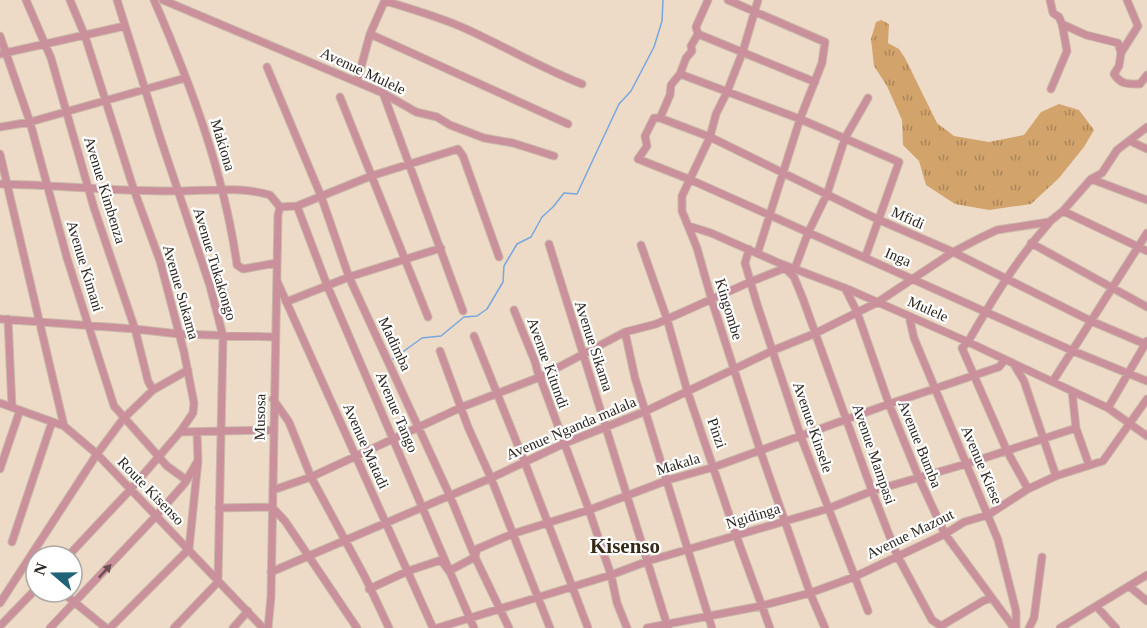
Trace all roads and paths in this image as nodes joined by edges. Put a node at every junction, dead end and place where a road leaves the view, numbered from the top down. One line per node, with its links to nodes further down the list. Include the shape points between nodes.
1 (26, 0): 20 (street, Avenue Kimbenza)
2 (70, 0): 19 (street, Avenue Sukama)
3 (117, 0): 15 (street, Avenue Tukakongo)
4 (154, 0): 27 (street, Makiona)
5 (163, 0): 12 (street, Avenue Mulele)
6 (385, 0): 16 (street); 30 (street, via 465,28 549,72)
7 (708, 0): 17 (street, via 696,27)
8 (728, 0): 13 (street)
9 (758, 0): 13 (street, Kingombe)
10 (1050, 0): 14 (street, via 1053,13)
11 (1127, 0): 22 (street, via 1138,26)
12 (171, 2): 28 (street, Avenue Mulele)
13 (755, 11): 21 (street, Kingombe); 29 (street, via 825,42)
14 (1062, 24): 22 (street, via 1086,36 1118,43); 32 (street, via 1067,51)
15 (125, 26): 19 (street); 31 (street, Avenue Tukakongo)
16 (370, 34): 28 (street); 42 (street)
17 (698, 34): 21 (street); 25 (street)
18 (0, 36): 23 (street, Avenue Kimani)
19 (85, 36): 20 (street); 37 (street, Avenue Sukama)
20 (45, 44): 23 (street); 38 (street, Avenue Kimbenza)
21 (743, 51): 29 (street); 33 (street, Kingombe)
22 (1121, 53): 26 (street, via 1114,74 1121,83 1140,84)
23 (3, 54): 41 (street, Avenue Kimani)
24 (267, 68): 63 (street, Madimba)
25 (680, 74): 33 (street); 39 (street, via 671,86)
26 (1147, 75)
27 (185, 78): 31 (street); 59 (street, Makiona)
28 (357, 82): 34 (street, Avenue Mulele)
29 (815, 82): 40 (street)
30 (582, 84)
31 (146, 88): 37 (street); 61 (street, Avenue Tukakongo)
32 (1051, 89)
33 (727, 92): 40 (street); 45 (street, Kingombe)
34 (383, 93): 50 (street, Avenue Mulele, via 416,112 484,138); 51 (street)
35 (340, 97): 53 (street)
36 (868, 99): 46 (street)
37 (107, 100): 38 (street); 60 (street, Avenue Sukama)
38 (67, 110): 41 (street); 58 (street, Avenue Kimbenza)
39 (660, 118): 45 (street, Mfidi); 55 (street, Inga, via 654,118 638,159)
40 (800, 119): 46 (street); 52 (street)
41 (30, 122): 43 (street); 57 (street, Avenue Kimani)
42 (568, 124)
43 (0, 127)
44 (1147, 127): 47 (street)
45 (710, 137): 52 (street, Mfidi); 55 (street, Kingombe)
46 (845, 138): 62 (street); 69 (street, via 899,162)
47 (1130, 141): 48 (street); 54 (street)
48 (1147, 149)
49 (0, 154): 56 (street)
50 (555, 156)
51 (408, 164): 53 (street); 78 (street); 83 (street, via 457,149 463,156)
52 (783, 173): 62 (street, Mfidi); 68 (street)
53 (372, 176): 63 (street); 85 (street)
54 (1091, 179): 64 (street); 67 (street)
55 (691, 180): 68 (street, Inga); 71 (street, Kingombe, via 682,196 682,211)
56 (4, 184): 57 (street); 110 (street)
57 (46, 187): 58 (street); 111 (street, Avenue Kimani)
58 (90, 189): 60 (street); 112 (street, Avenue Kimbenza)
59 (222, 189): 61 (street); 66 (street, via 267,194); 86 (street, Makiona, via 239,267)
60 (134, 190): 61 (street); 115 (street, Avenue Sukama, via 160,261)
61 (178, 191): 116 (street, Avenue Tukakongo)
62 (827, 194): 69 (street, Mfidi); 72 (street)
63 (321, 196): 65 (street); 90 (street, Madimba)
64 (1147, 200)
65 (297, 206): 66 (street); 94 (street, Avenue Tango)
66 (280, 207): 86 (street, Musosa)
67 (1063, 211): 70 (street); 77 (street)
68 (769, 216): 72 (street, Inga); 81 (street)
69 (877, 219): 82 (street, Mfidi); 84 (street)
70 (1049, 222): 74 (street); 82 (street, Avenue Nganda malala, via 997,230)
71 (689, 226): 79 (street, Mulele); 97 (street, Kingombe)
72 (808, 233): 84 (street, Inga); 88 (street)
73 (1147, 233): 77 (street)
74 (1031, 243): 92 (street); 95 (street)
75 (549, 244): 124 (street, Avenue Sikama)
76 (640, 245): 108 (street, Pinzi)
77 (1137, 247): 80 (street); 95 (street)
78 (441, 248): 85 (street); 102 (street)
79 (749, 249): 81 (street, Mulele); 93 (street, Avenue Kinsele, via 745,263)
80 (1147, 251)
81 (758, 252): 87 (street, Mulele)
82 (953, 252): 91 (street, Avenue Nganda malala); 92 (street, Mfidi)
83 (499, 257)
84 (865, 258): 91 (street, Inga)
85 (405, 260): 90 (street); 106 (street)
86 (276, 263): 89 (street, Musosa)
87 (784, 266): 88 (street, Mulele); 93 (street); 114 (street, Avenue Mampasi, via 797,285)
88 (795, 268): 96 (street, Mulele)
89 (275, 275): 98 (street, Avenue Matadi); 117 (street, Musosa)
90 (349, 277): 94 (street); 155 (street, Madimba)
91 (912, 278): 99 (street, Avenue Nganda malala); 103 (street, Inga)
92 (1007, 278): 103 (street); 109 (street, Mfidi)
93 (750, 282): 97 (street); 121 (street, Avenue Kinsele)
94 (327, 285): 98 (street); 162 (street, Avenue Tango)
95 (1111, 287): 100 (street); 109 (street)
96 (845, 288): 99 (street, Mulele); 104 (street, Avenue Bumba)
97 (712, 301): 108 (street); 127 (street, Kingombe)
98 (286, 302): 169 (street, Avenue Matadi)
99 (878, 302): 104 (street, Avenue Nganda malala); 105 (street, Mulele)
100 (1147, 307)
101 (514, 310): 131 (street, Avenue Kitundi)
102 (463, 311)
103 (986, 311): 119 (street); 123 (street, Inga)
104 (857, 312): 114 (street, Avenue Nganda malala); 142 (street, Avenue Bumba)
105 (909, 316): 119 (street, Mulele); 134 (street, Avenue Kiese)
106 (428, 317)
107 (4, 319): 110 (street); 143 (street)
108 (667, 319): 113 (street); 136 (street, Pinzi)
109 (1091, 321): 120 (street, Mfidi); 123 (street)
110 (40, 322): 111 (street); 153 (street)
111 (89, 325): 112 (street); 148 (street, Avenue Kimani, via 114,406)
112 (135, 329): 115 (street); 135 (street, Avenue Kimbenza)
113 (625, 332): 124 (street); 147 (street)
114 (816, 333): 121 (street, Avenue Nganda malala); 149 (street, Avenue Mampasi)
115 (179, 334): 116 (street); 128 (street, Avenue Sukama)
116 (223, 336): 117 (street); 158 (street, Avenue Tukakongo)
117 (274, 336): 139 (street, Musosa)
118 (474, 336): 138 (street)
119 (968, 342): 125 (street, Mulele); 130 (street, via 962,348)
120 (1146, 342): 129 (street)
121 (774, 350): 127 (street, Avenue Nganda malala); 161 (street, Avenue Kinsele)
122 (440, 351): 144 (street)
123 (1073, 351): 129 (street, Inga); 132 (street)
124 (581, 354): 131 (street); 152 (street, Avenue Sikama)
125 (1002, 358): 126 (street, Mulele); 130 (street, Makala, via 1002,365)
126 (1013, 363): 132 (street, Mulele); 163 (street, via 1024,381)
127 (733, 369): 136 (street, Avenue Nganda malala); 165 (street, Kingombe)
128 (188, 370): 135 (street); 157 (street, Avenue Sukama, via 195,403)
129 (1128, 373): 133 (street, Inga); 145 (street)
130 (974, 376): 134 (street, Makala); 166 (street)
131 (540, 377): 138 (street); 164 (street, Avenue Kitundi)
132 (1053, 381): 137 (street, Mulele)
133 (1147, 381)
134 (936, 389): 142 (street, Makala); 172 (street, Avenue Kiese)
135 (153, 390): 148 (street)
136 (687, 390): 147 (street, Avenue Nganda malala); 174 (street, Pinzi)
137 (1072, 391): 145 (street, Mulele); 154 (street)
138 (498, 394): 144 (street); 171 (street)
139 (273, 399): 156 (street, Musosa); 177 (street, via 289,422)
140 (1147, 399): 151 (street, Avenue Mazout)
141 (0, 403): 143 (street, Route Kisenso)
142 (889, 404): 149 (street, Makala); 179 (street, Avenue Bumba)
143 (12, 407): 146 (street, Route Kisenso)
144 (462, 407): 155 (street); 178 (street)
145 (1108, 408): 151 (street, Mulele)
146 (20, 410): 150 (street, Route Kisenso); 175 (street)
147 (646, 411): 152 (street, Avenue Nganda malala); 181 (street)
148 (123, 419): 167 (street); 168 (street, Avenue Kimani)
149 (848, 420): 161 (street, Makala); 185 (street, Avenue Mampasi)
150 (52, 422): 153 (street, Route Kisenso); 201 (street)
151 (1130, 423): 160 (street, Mulele); 173 (street, Avenue Mazout, via 1104,460)
152 (606, 425): 164 (street, Avenue Nganda malala); 187 (street, Avenue Sikama)
153 (64, 426): 167 (street, Route Kisenso)
154 (1076, 428): 163 (street, Ngidinga); 173 (street)
155 (418, 429): 162 (street); 186 (street, Madimba)
156 (273, 430): 158 (street); 184 (street, Musosa)
157 (180, 432): 159 (street); 168 (street, Avenue Sukama)
158 (222, 432): 159 (street); 190 (street, Avenue Tukakongo)
159 (197, 433): 170 (street)
160 (1147, 436)
161 (801, 437): 165 (street, Makala); 191 (street, Avenue Kinsele)
162 (394, 439): 169 (street); 189 (street, Avenue Tango)
163 (1043, 439): 166 (street, Ngidinga); 176 (street)
164 (563, 444): 171 (street, Avenue Nganda malala); 192 (street, Avenue Kitundi)
165 (760, 450): 174 (street, Makala); 195 (street, Kingombe)
166 (1007, 451): 172 (street, Ngidinga); 182 (street)
167 (97, 454): 183 (street, Route Kisenso); 203 (street)
168 (159, 455): 180 (street, Avenue Kimani); 183 (street, Avenue Sukama)
169 (355, 457): 177 (street); 196 (street, Avenue Matadi)
170 (198, 461): 180 (street); 205 (street)
171 (525, 463): 178 (street, Avenue Nganda malala); 197 (street)
172 (966, 464): 179 (street, Ngidinga); 193 (street, Avenue Kiese)
173 (1089, 465): 176 (street, Avenue Mazout)
174 (714, 467): 181 (street, Makala); 200 (street, Pinzi)
175 (0, 470)
176 (1056, 476): 182 (street, Avenue Mazout)
177 (311, 477): 184 (street); 202 (street)
178 (491, 478): 186 (street, Avenue Nganda malala); 198 (street)
179 (919, 478): 185 (street, Ngidinga); 199 (street, Avenue Bumba)
180 (185, 479): 194 (street)
181 (668, 480): 187 (street, Makala); 206 (street)
182 (1028, 489): 193 (street, Avenue Mazout)
183 (130, 490): 194 (street, Route Kisenso); 204 (street, Avenue Sukama)
184 (273, 490): 188 (street, Musosa)
185 (872, 491): 191 (street, Ngidinga); 207 (street, Avenue Mampasi)
186 (450, 496): 189 (street, Avenue Nganda malala); 209 (street, Madimba)
187 (627, 496): 192 (street, Makala); 211 (street, Avenue Sikama)
188 (272, 507): 190 (street); 208 (street); 215 (street, Musosa)
189 (422, 507): 196 (street, Avenue Nganda malala); 214 (street, Avenue Tango)
190 (219, 508): 219 (street, Avenue Tukakongo)
191 (827, 508): 195 (street, Ngidinga); 218 (street, Avenue Kinsele)
192 (589, 510): 197 (street, Makala); 216 (street, Avenue Kitundi)
193 (988, 515): 199 (street, Avenue Mazout, via 964,522); 260 (street, Avenue Kiese, via 1016,610)
194 (156, 516): 205 (street, Route Kisenso); 224 (street, one-way to 194)
195 (785, 520): 200 (street, Ngidinga); 223 (street, Kingombe)
196 (385, 522): 202 (street, Avenue Nganda malala); 213 (street, Avenue Matadi)
197 (548, 524): 198 (street, Makala); 221 (street)
198 (512, 534): 209 (street, Makala, via 477,549); 225 (street)
199 (945, 534): 207 (street, Avenue Mazout); 226 (street, Avenue Bumba)
200 (736, 535): 206 (street, Ngidinga); 232 (street, Pinzi)
201 (12, 542)
202 (345, 542): 208 (street, Avenue Nganda malala); 222 (street)
203 (38, 544)
204 (79, 544)
205 (189, 549): 219 (street, Route Kisenso); 243 (street)
206 (688, 549): 211 (street, Ngidinga); 238 (street)
207 (897, 555): 218 (street, Avenue Mazout); 226 (street, Avenue Mampasi, via 938,625)
208 (309, 557): 215 (street, Avenue Nganda malala); 248 (street)
209 (475, 557): 214 (street, Makala); 234 (street, Madimba)
210 (1042, 557): 261 (street, via 1034,618)
211 (648, 561): 216 (street, Ngidinga); 241 (street, Avenue Sikama)
212 (24, 566): 229 (street)
213 (408, 571): 214 (street, via 441,560); 222 (street); 250 (street, Avenue Matadi)
214 (449, 571): 239 (street, Avenue Tango)
215 (271, 572): 247 (street, Musosa)
216 (611, 575): 221 (street, Ngidinga); 255 (street, Avenue Kitundi)
217 (1147, 575): 220 (street)
218 (854, 577): 223 (street, Avenue Mazout); 237 (street, Avenue Kinsele)
219 (218, 582): 236 (street, Route Kisenso); 244 (street)
220 (1129, 585): 228 (street); 233 (street)
221 (572, 586): 225 (street, Ngidinga); 254 (street)
222 (369, 589): 249 (street)
223 (810, 592): 232 (street, Avenue Mazout); 259 (street, Kingombe)
224 (84, 593)
225 (538, 596): 234 (street, Ngidinga); 253 (street)
226 (991, 597): 260 (street, Avenue Bumba)
227 (24, 601): 235 (street)
228 (1147, 602)
229 (0, 604): 235 (street)
230 (74, 604): 242 (street)
231 (76, 604): 243 (street)
232 (761, 606): 238 (street, Avenue Mazout); 258 (street, Pinzi)
233 (1097, 607): 262 (street); 263 (street)
234 (500, 608): 239 (street, Ngidinga); 252 (street, Madimba)
235 (15, 610): 240 (street)
236 (248, 611): 245 (street); 246 (street, Route Kisenso)
237 (868, 611)
238 (709, 616): 241 (street, Avenue Mazout); 257 (street)
239 (471, 619): 250 (street, Ngidinga); 251 (street, Avenue Tango)
240 (0, 626)
241 (667, 627): 256 (street, Avenue Mazout)
242 (50, 628)
243 (108, 628)
244 (174, 628)
245 (233, 628)
246 (263, 628)
247 (268, 628)
248 (357, 628)
249 (389, 628)
250 (435, 628)
251 (474, 628)
252 (509, 628)
253 (550, 628)
254 (588, 628)
255 (627, 628)
256 (647, 628)
257 (712, 628)
258 (770, 628)
259 (825, 628)
260 (1015, 628)
261 (1029, 628)
262 (1060, 628)
263 (1116, 628)

